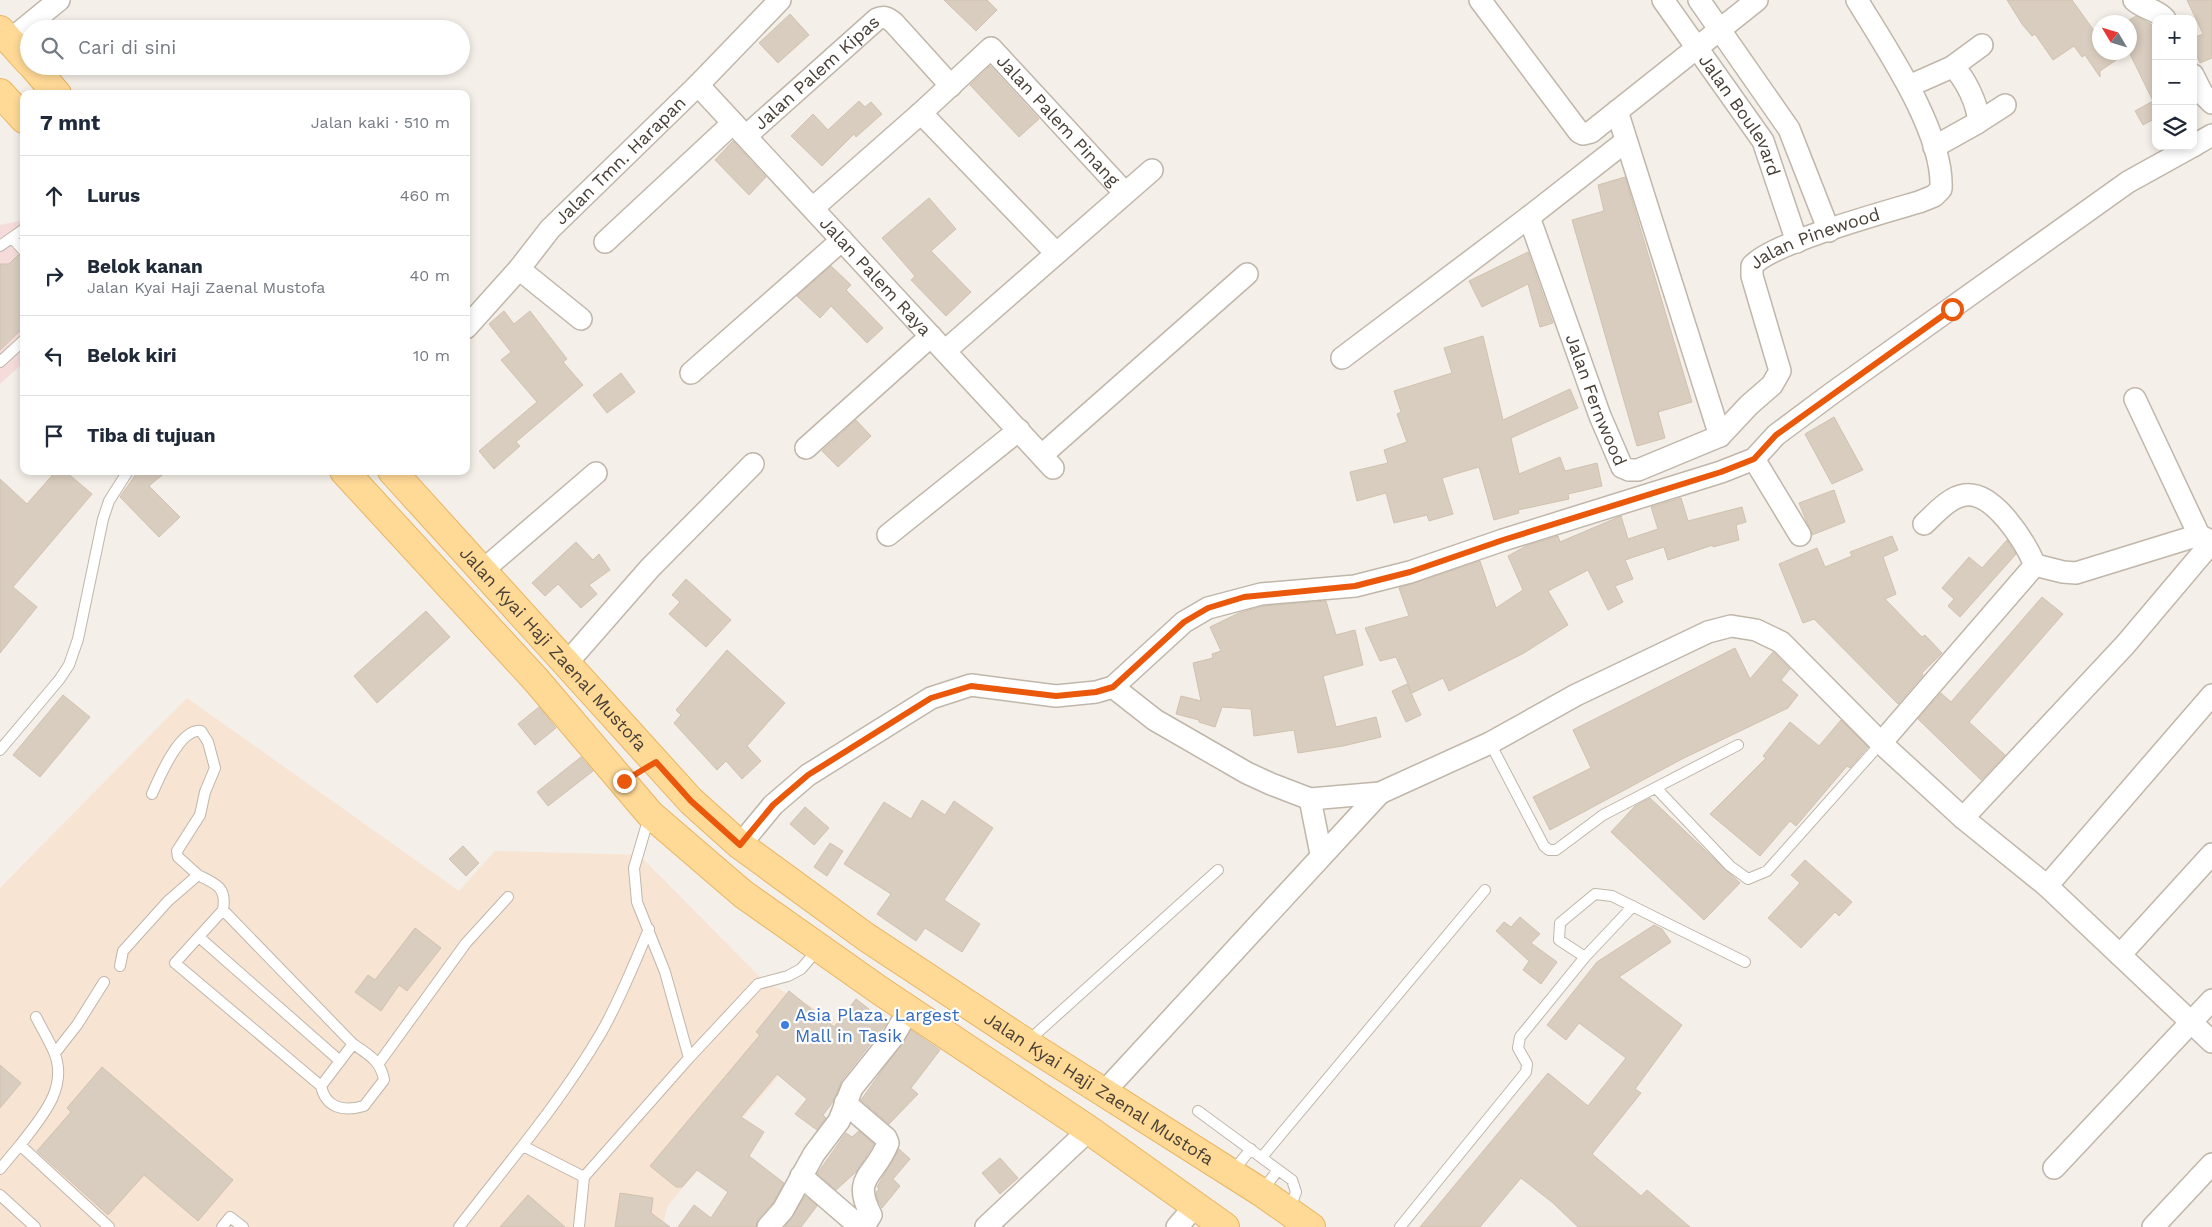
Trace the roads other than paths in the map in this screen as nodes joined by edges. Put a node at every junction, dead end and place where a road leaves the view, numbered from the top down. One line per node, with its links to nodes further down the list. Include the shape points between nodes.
1 (58, 0): 10 (street)
2 (780, 0): 20 (street, Jalan Tmn. Harapan)
3 (1480, 0): 27 (street, via 1579,132 1587,134)
4 (1663, 0): 14 (street, Jalan Boulevard)
5 (1699, 0): 12 (street, Jalan Boulevard)
6 (1757, 0): 12 (street)
7 (1857, 0): 22 (street, Jalan Pinewood)
8 (2134, 0): 9 (street)
9 (2162, 15)
10 (28, 20)
11 (20, 25): 13 (street)
12 (1720, 28): 14 (street); 41 (street, Jalan Boulevard, via 1789,129)
13 (5, 35): 16 (main road)
14 (1697, 45): 27 (street); 46 (street, Jalan Boulevard, via 1763,142)
15 (1982, 45): 17 (street)
16 (20, 52)
17 (1952, 67): 22 (street); 30 (street, via 1960,74 1978,108)
18 (41, 75): 23 (main road)
19 (2197, 83): 25 (street)
20 (698, 85): 31 (street, Jalan Palem Raya); 50 (street, Jalan Tmn. Harapan, via 550,229)
21 (951, 86): 28 (street); 31 (street, Jalan Palem Kipas, via 894,23 882,17); 38 (street, Jalan Palem Pinang, via 990,48)
22 (1909, 86): 35 (street, Jalan Pinewood)
23 (54, 90)
24 (0, 92): 29 (main road)
25 (2212, 103)
26 (2005, 105): 30 (street)
27 (1617, 112): 33 (street)
28 (921, 113): 39 (street); 49 (street)
29 (20, 114)
30 (1977, 123): 35 (street)
31 (739, 129): 39 (street, Jalan Palem Raya); 45 (street)
32 (2212, 136): 34 (street)
33 (1626, 141): 40 (street); 61 (street)
34 (2197, 144)
35 (1934, 148): 41 (street, Jalan Pinewood, via 1941,178 1940,189 1934,196)
36 (2186, 150): 63 (street, via 2128,182 1831,394 1776,435)
37 (1152, 170): 38 (street)
38 (1125, 193): 49 (street)
39 (813, 208): 44 (street, Jalan Palem Raya)
40 (1530, 217): 56 (street); 61 (street, Jalan Fernwood, via 1600,416 1622,467 1638,470)
41 (1829, 231): 46 (street, Jalan Pinewood)
42 (20, 232): 43 (lane)
43 (12, 238): 47 (lane); 48 (lane)
44 (842, 240): 54 (street, Jalan Palem Raya); 58 (street)
45 (605, 242)
46 (1797, 242): 61 (street, Jalan Pinewood, via 1757,260 1752,266 1752,276 1780,371 1772,385)
47 (0, 246)
48 (20, 247)
49 (1056, 253): 54 (street)
50 (519, 269): 52 (street); 53 (street, Jalan Tmn. Harapan)
51 (1247, 274): 60 (street, Jalan Palem Raya, via 1047,461)
52 (581, 319)
53 (470, 324)
54 (938, 343): 60 (street, Jalan Palem Raya); 62 (street)
55 (20, 344): 57 (lane)
56 (1342, 358)
57 (0, 362)
58 (691, 373)
59 (2135, 399): 72 (street)
60 (1018, 430): 70 (street)
61 (1720, 436)
62 (806, 448)
63 (1754, 459): 71 (street); 76 (street, via 1410,572 1355,586 1244,597 1208,608 1184,622)
64 (753, 464): 75 (street, via 650,568)
65 (596, 473): 74 (street)
66 (125, 475): 81 (lane, via 109,501 103,519 78,639 69,665)
67 (350, 475): 83 (main road, Jalan Kyai Haji Zaenal Mustofa)
68 (396, 475): 74 (main road, Jalan Kyai Haji Zaenal Mustofa)
69 (1924, 524): 73 (street, via 1963,495 1975,495 2003,515)
70 (888, 535)
71 (1800, 535)
72 (2209, 540): 73 (street, via 2076,572); 89 (street, via 2124,645)
73 (2035, 565): 79 (street)
74 (482, 571): 75 (main road, Jalan Kyai Haji Zaenal Mustofa)
75 (566, 664): 82 (main road, Jalan Kyai Haji Zaenal Mustofa)
76 (1113, 687): 87 (street, via 1155,720 1246,773); 90 (street, via 1056,696 971,686 931,698 808,775 773,805)
77 (2212, 695): 95 (street)
78 (1490, 743): 79 (street, via 1576,695 1708,632 1731,626 1756,630 1781,642); 84 (lane, via 1549,850 1556,850 1603,815); 85 (street)
79 (1881, 743): 84 (lane, via 1766,871 1748,879 1730,866); 89 (street)
80 (1738, 745): 84 (lane)
81 (0, 750)
82 (656, 762): 83 (main road); 90 (main road, Jalan Kyai Haji Zaenal Mustofa, via 691,801)
83 (624, 781): 88 (main road, Jalan Kyai Haji Zaenal Mustofa)
84 (1656, 788)
85 (1380, 793): 87 (street); 91 (street)
86 (152, 794): 94 (lane, via 170,756 189,734 201,731 208,742 215,768 200,815 177,851 178,857)
87 (1310, 799): 91 (street)
88 (650, 814): 100 (lane, via 634,868 636,902); 102 (main road, Jalan Kyai Haji Zaenal Mustofa, via 743,894)
89 (1963, 818): 95 (street)
90 (740, 845): 106 (main road, Jalan Kyai Haji Zaenal Mustofa, via 866,938)
91 (1321, 854): 122 (street)
92 (2212, 854): 103 (street)
93 (1218, 870): 115 (lane)
94 (198, 875): 99 (lane, via 218,885 225,899); 107 (lane, via 168,901 123,951)
95 (2047, 886): 103 (street)
96 (1485, 890): 129 (lane)
97 (508, 897): 120 (lane, via 466,943)
98 (1633, 906): 104 (lane); 104 (lane, via 1612,896 1595,894 1560,923 1559,940); 105 (lane)
99 (223, 910): 101 (lane); 116 (lane)
100 (649, 929): 118 (lane, via 665,972); 127 (lane, via 602,1032 560,1099)
101 (199, 937): 119 (lane); 121 (lane, via 176,963)
102 (820, 947): 109 (main road, Jalan Kyai Haji Zaenal Mustofa); 118 (lane, via 801,969 758,984)
103 (2120, 955): 113 (street)
104 (1585, 957): 152 (lane, via 1520,1037 1518,1048 1527,1064 1526,1072)
105 (1745, 962)
106 (907, 964): 109 (main road); 115 (main road, Jalan Kyai Haji Zaenal Mustofa)
107 (120, 966)
108 (104, 982): 117 (lane)
109 (879, 990): 111 (main road, Jalan Kyai Haji Zaenal Mustofa)
110 (2212, 1000): 113 (street)
111 (910, 1008): 123 (street, via 893,1037 852,1088); 125 (main road, Jalan Kyai Haji Zaenal Mustofa)
112 (36, 1017): 117 (lane)
113 (2190, 1022): 114 (street); 131 (street)
114 (2212, 1042)
115 (1026, 1043): 122 (main road, Jalan Kyai Haji Zaenal Mustofa)
116 (353, 1044): 119 (lane); 120 (lane)
117 (55, 1053): 126 (lane, via 57,1085 52,1101)
118 (688, 1058): 136 (lane)
119 (340, 1062): 121 (lane)
120 (379, 1063): 121 (lane, via 384,1080 364,1106 345,1109 334,1106 323,1096)
121 (321, 1086)
122 (1104, 1092): 134 (main road, Jalan Kyai Haji Zaenal Mustofa)
123 (844, 1103): 135 (street, via 839,1121); 135 (street, via 888,1143 862,1188 862,1198 871,1215 866,1223 858,1225)
124 (1198, 1112): 128 (lane)
125 (1089, 1130): 139 (main road, Jalan Kyai Haji Zaenal Mustofa); 148 (street)
126 (20, 1145): 132 (lane); 142 (lane)
127 (522, 1146): 136 (lane); 145 (lane)
128 (1251, 1149): 129 (lane); 134 (lane)
129 (1262, 1157): 133 (lane)
130 (2212, 1164): 153 (street)
131 (2054, 1168)
132 (0, 1169)
133 (1278, 1170): 137 (lane); 140 (lane, via 1292,1180 1295,1187)
134 (1231, 1173): 137 (main road, Jalan Kyai Haji Zaenal Mustofa)
135 (802, 1176): 147 (street, via 783,1210)
136 (584, 1177): 146 (lane)
137 (1261, 1192): 140 (main road, Jalan Kyai Haji Zaenal Mustofa)
138 (0, 1195): 141 (lane)
139 (1195, 1206): 149 (street); 150 (main road, Jalan Kyai Haji Zaenal Mustofa)
140 (1288, 1212): 151 (main road, Jalan Kyai Haji Zaenal Mustofa)
141 (35, 1227)
142 (109, 1227)
143 (222, 1227): 144 (lane, via 230,1216)
144 (242, 1227)
145 (459, 1227)
146 (579, 1227)
147 (768, 1227)
148 (986, 1227)
149 (1177, 1227)
150 (1226, 1227)
151 (1311, 1227)
152 (1400, 1227)
153 (2153, 1227)

